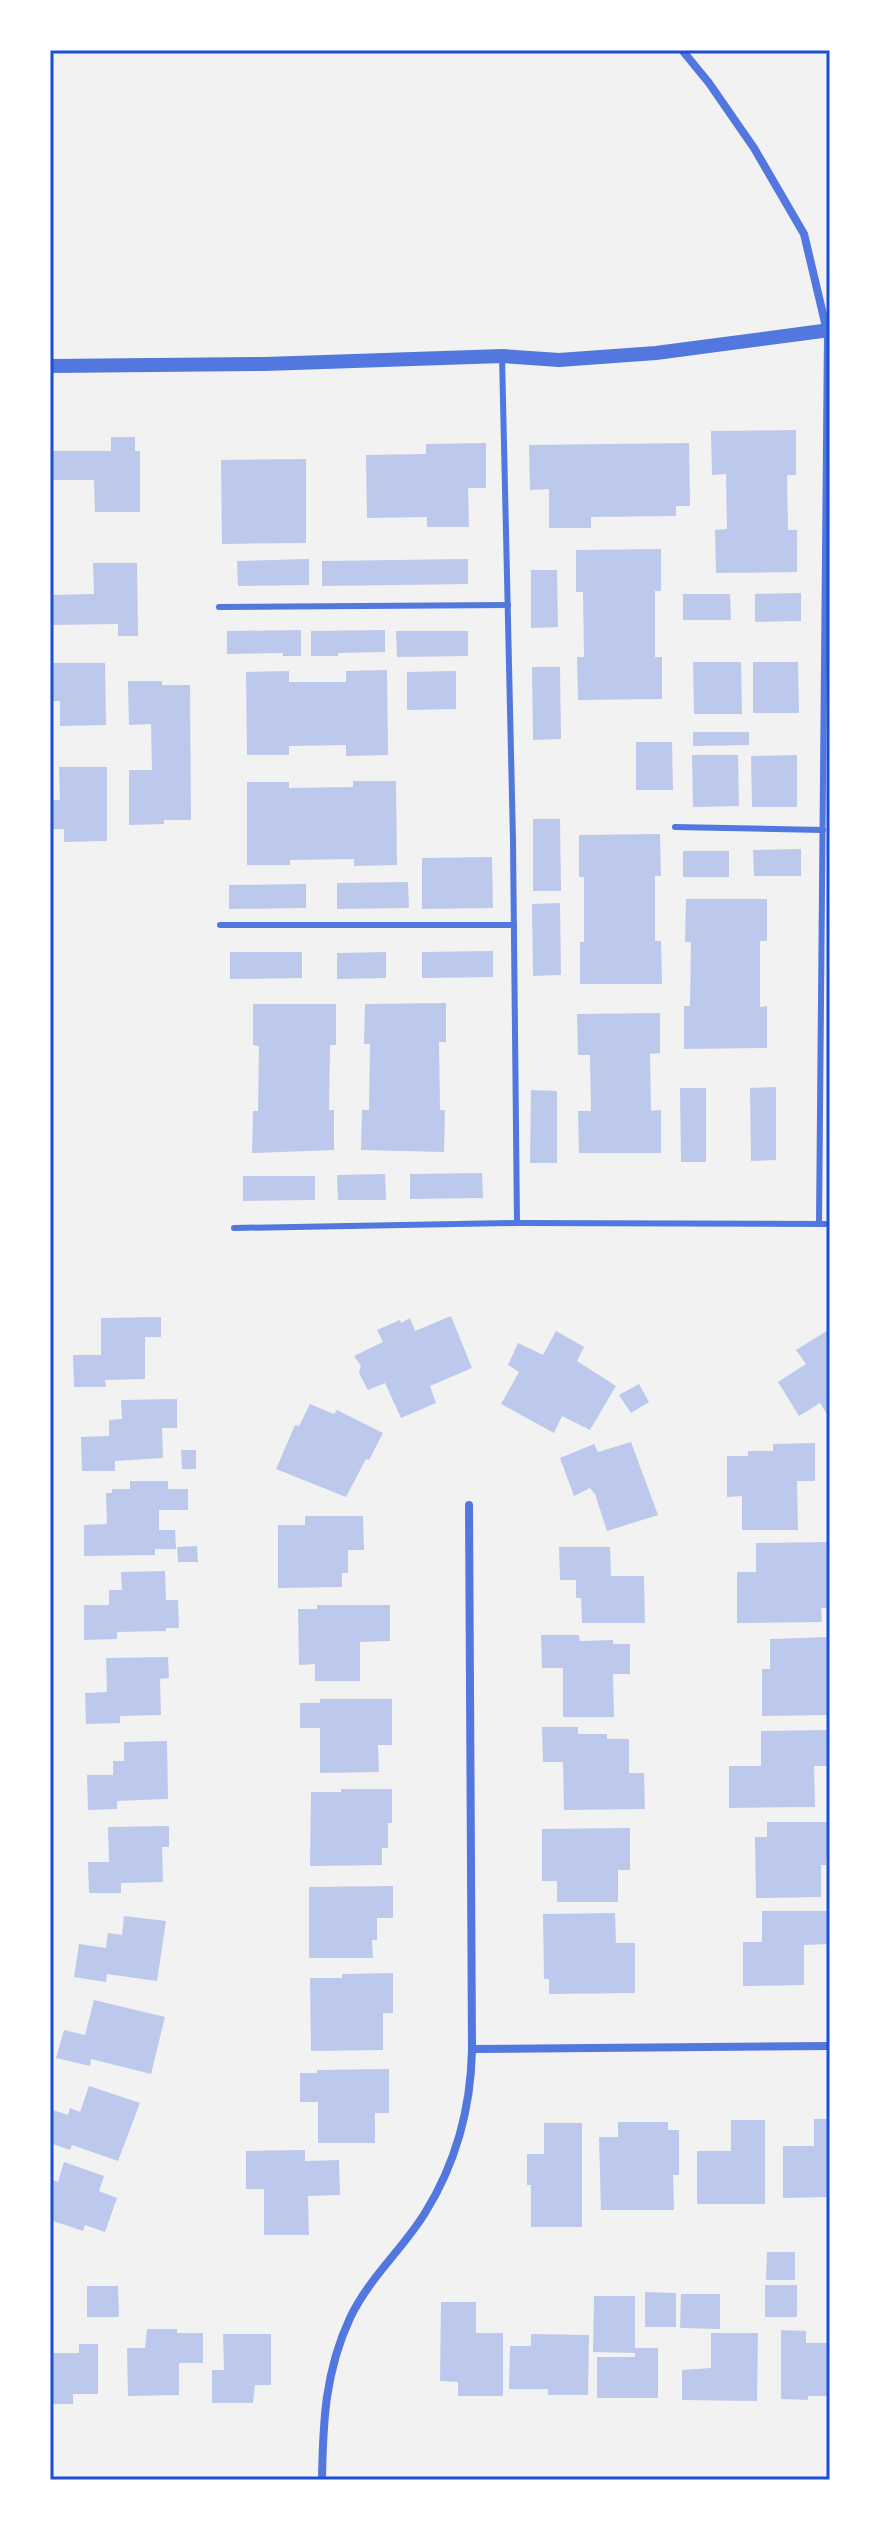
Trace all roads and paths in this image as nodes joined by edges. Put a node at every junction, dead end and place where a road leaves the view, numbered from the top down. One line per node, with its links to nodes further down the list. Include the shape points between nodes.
1 (682, 50): 2 (street, via 754,148 804,234)
2 (829, 330): 3 (street, via 629,355 559,360); 5 (lane)
3 (502, 356): 4 (street); 6 (lane)
4 (50, 366)
5 (827, 593): 9 (lane)
6 (508, 605): 7 (lane); 11 (lane)
7 (219, 607)
8 (675, 827): 9 (lane)
9 (823, 830): 12 (lane)
10 (220, 925): 11 (lane)
11 (514, 925): 13 (lane)
12 (826, 925): 14 (lane)
13 (517, 1223): 14 (lane); 16 (lane)
14 (819, 1224): 15 (lane)
15 (830, 1224)
16 (234, 1228)
17 (469, 1505): 19 (street)
18 (830, 2046): 19 (street)
19 (472, 2049): 20 (street, via 464,2123 450,2166 424,2214 351,2317 333,2364 323,2413)
20 (322, 2480)

